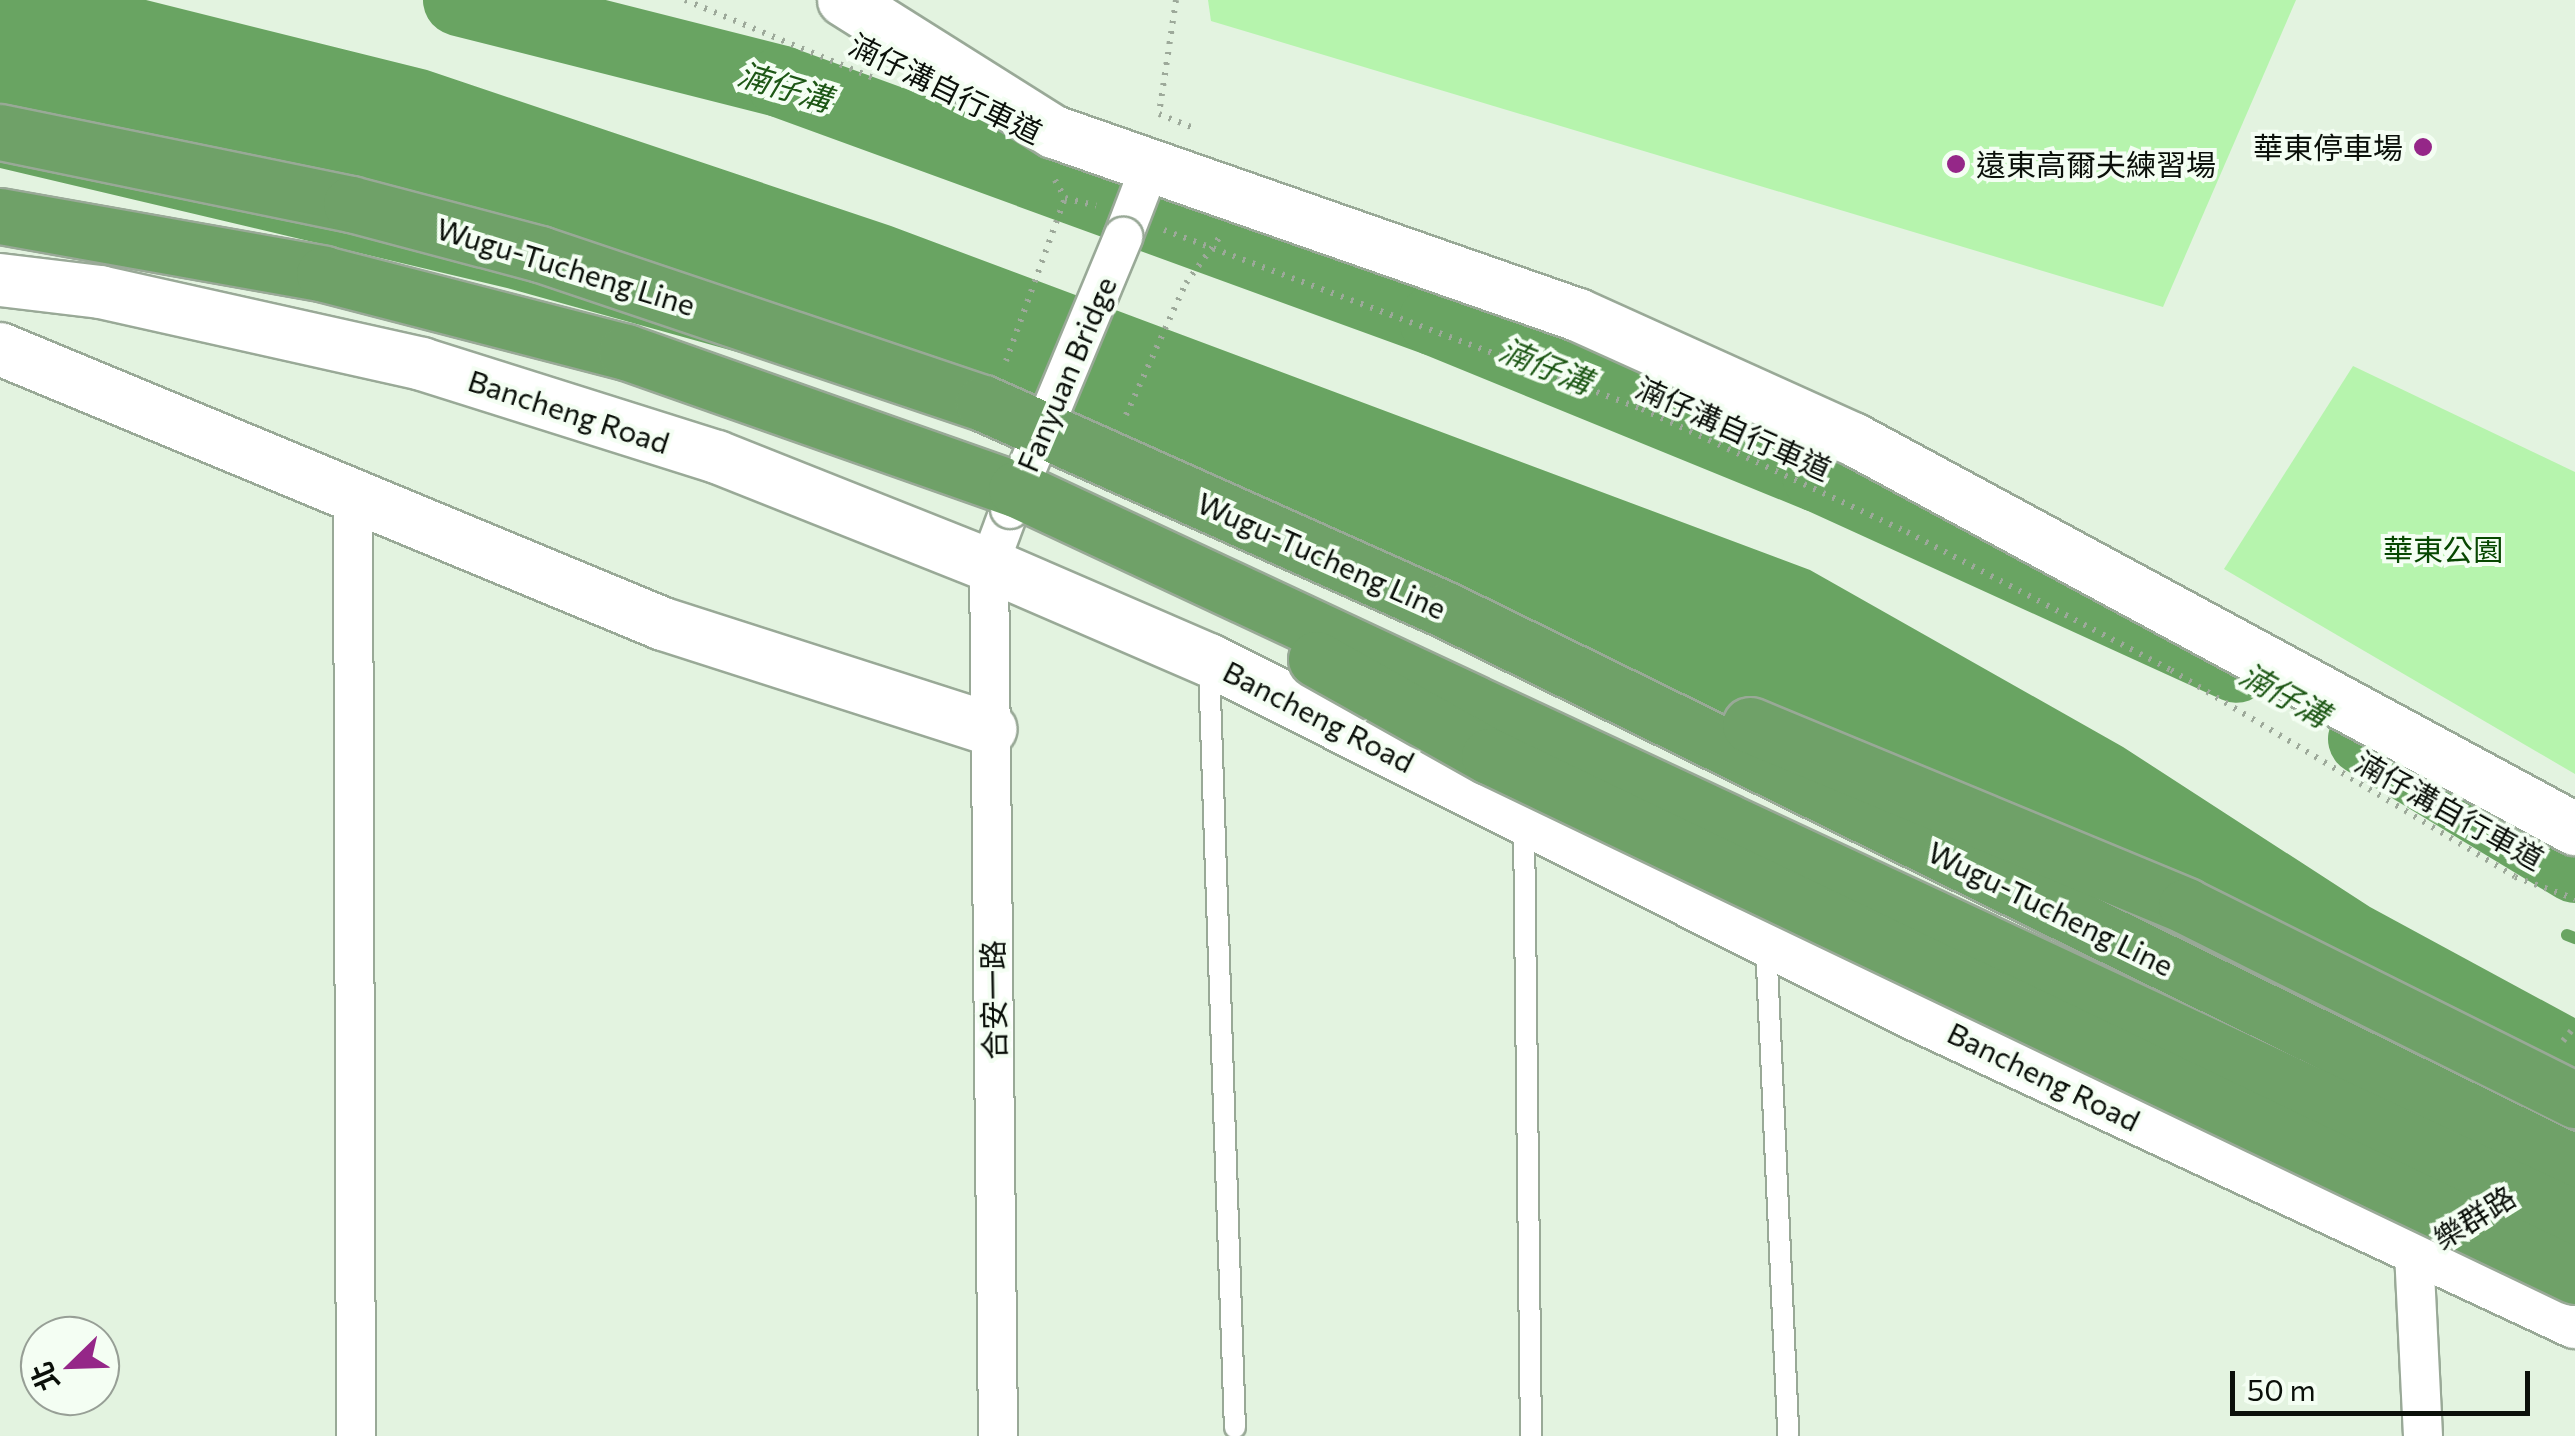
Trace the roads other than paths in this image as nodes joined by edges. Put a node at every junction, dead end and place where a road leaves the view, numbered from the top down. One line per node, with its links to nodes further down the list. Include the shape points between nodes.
1 (844, 0): 3 (street, via 1054,132)
2 (0, 132): 10 (highway, Wugu-Tucheng Line, bridge, via 351,204 706,308 983,402)
3 (1135, 208): 7 (street, Fanyuan Bridge, bridge); 14 (street, via 1238,202 1578,315 1852,439)
4 (0, 216): 7 (highway, Wugu-Tucheng Line, bridge, via 324,274 626,352)
5 (0, 280): 9 (street, Bancheng Road, via 100,292 422,364 717,457)
6 (0, 350): 8 (street)
7 (1013, 500): 9 (street, Fanyuan Bridge); 19 (highway, Wugu-Tucheng Line, bridge); 21 (highway, bridge, via 1489,756)
8 (353, 501): 12 (street, via 663,624); 24 (street)
9 (989, 564): 11 (street, Bancheng Road); 12 (street, 合安一路)
10 (1446, 610): 16 (highway, bridge, via 1943,799 2186,906); 18 (highway, Wugu-Tucheng Line, bridge)
11 (1209, 660): 13 (street, Bancheng Road); 23 (lane)
12 (990, 729): 25 (street, 合安一路)
13 (1524, 821): 15 (street, Bancheng Road); 26 (lane)
14 (2575, 830)
15 (1766, 941): 20 (street, Bancheng Road); 27 (lane)
16 (2575, 1100)
17 (2575, 1130): 18 (street, 樂群路)
18 (2553, 1167): 20 (street, 樂群路)
19 (2575, 1218)
20 (2414, 1254): 22 (street, Bancheng Road); 28 (street, 樂群路)
21 (2575, 1276)
22 (2575, 1322)
23 (1235, 1428)
24 (356, 1436)
25 (998, 1436)
26 (1530, 1436)
27 (1788, 1436)
28 (2423, 1436)

